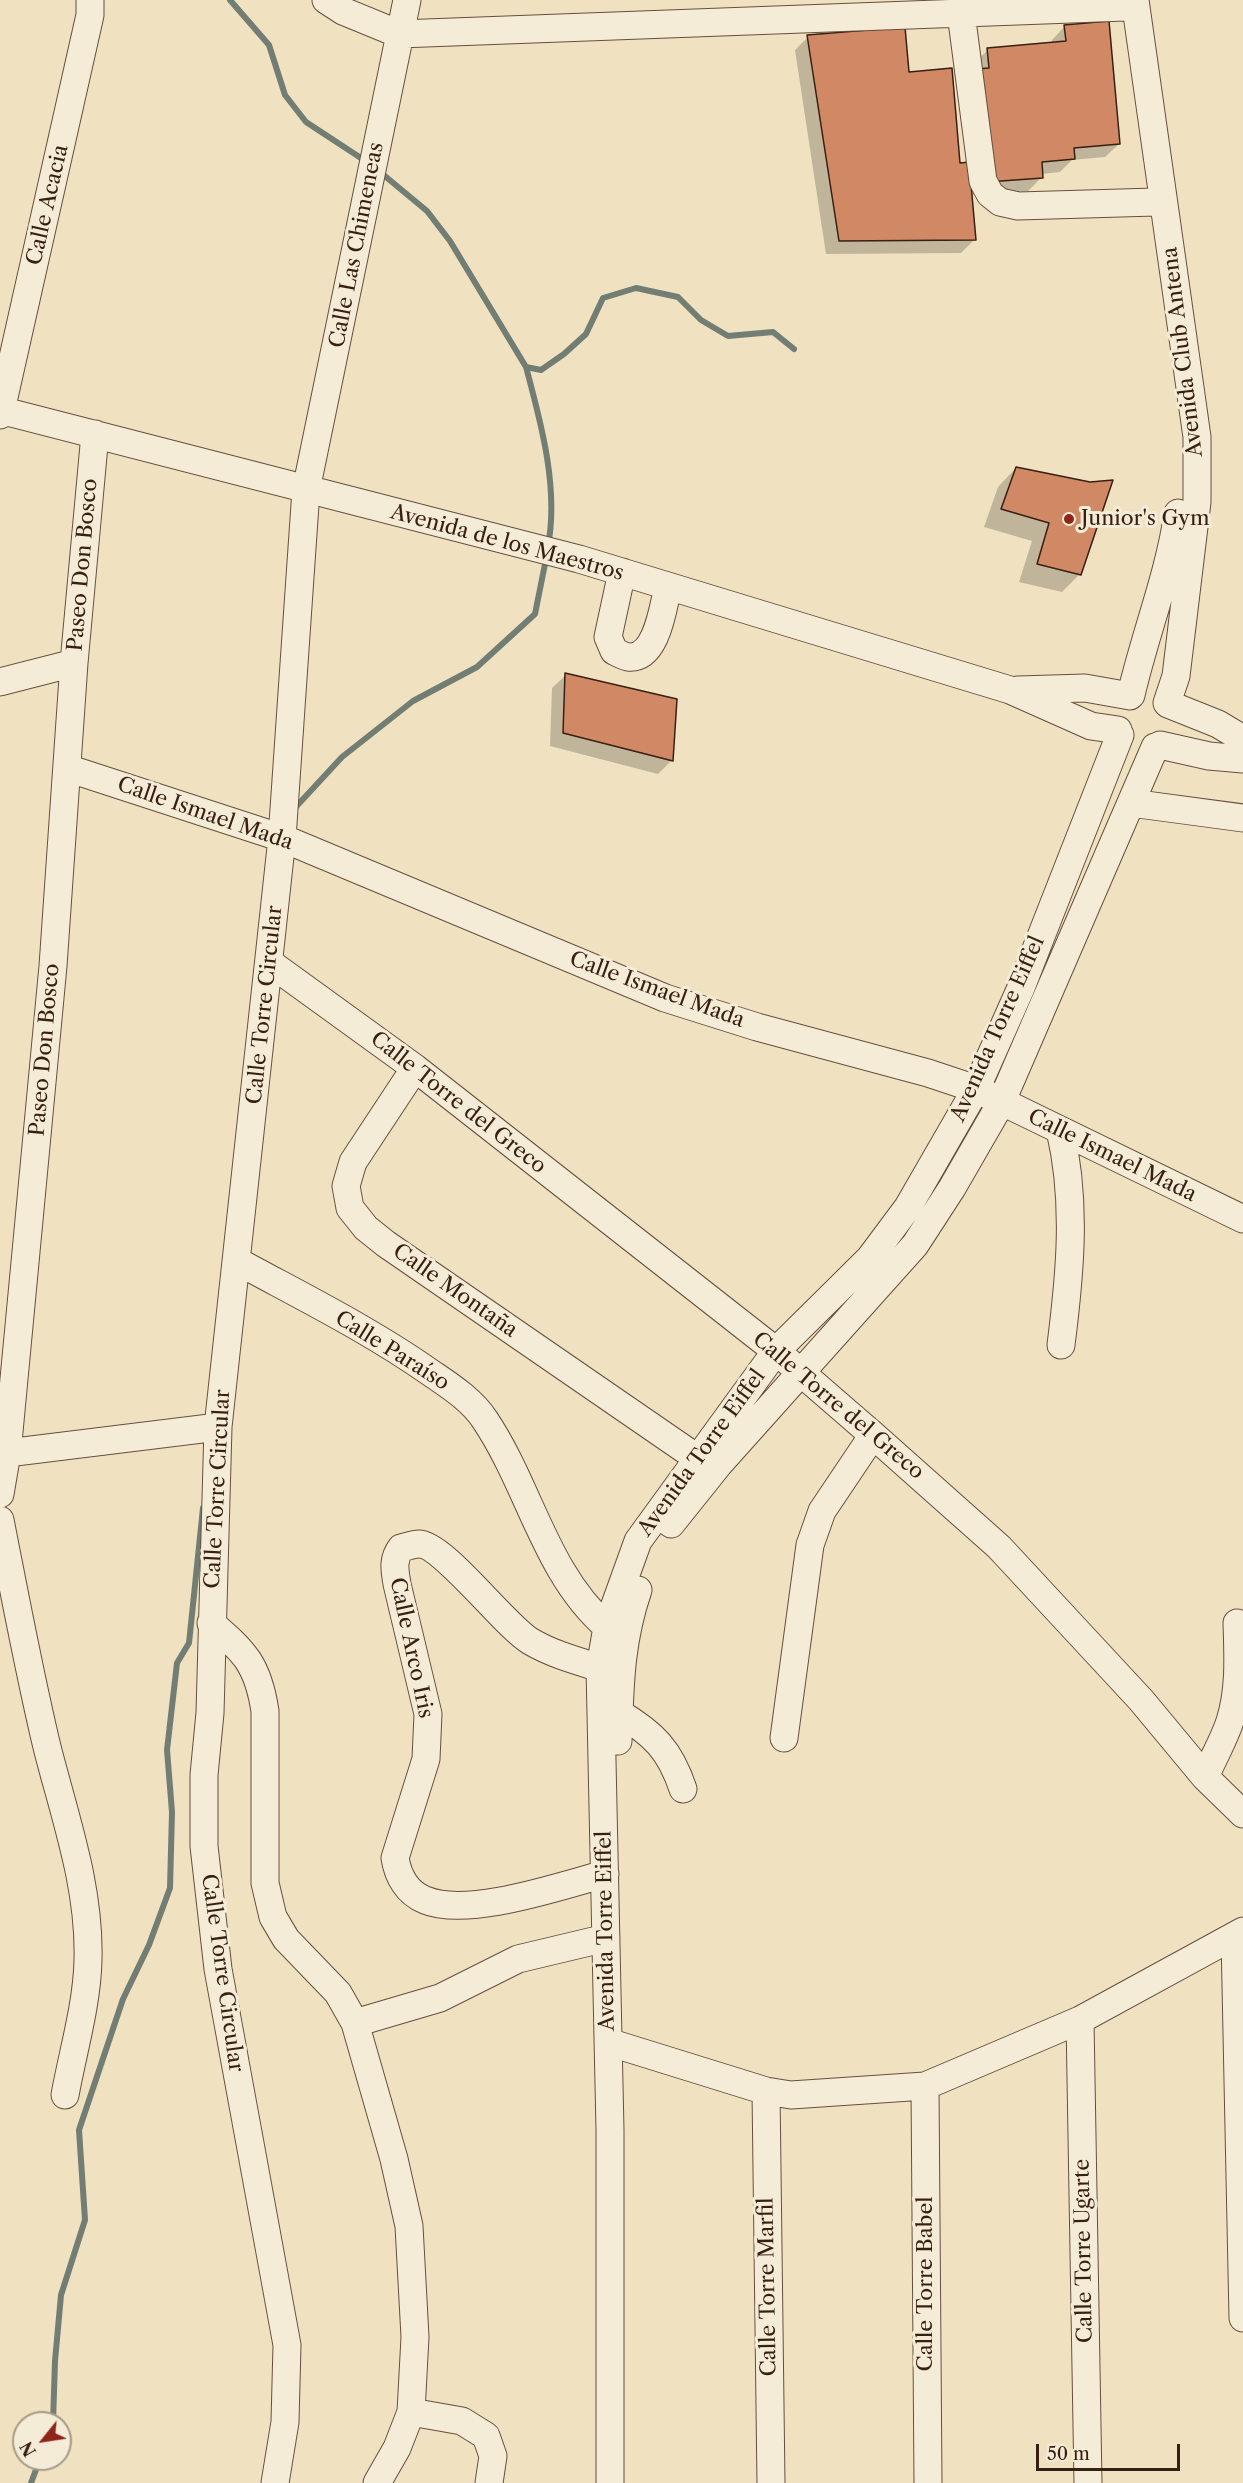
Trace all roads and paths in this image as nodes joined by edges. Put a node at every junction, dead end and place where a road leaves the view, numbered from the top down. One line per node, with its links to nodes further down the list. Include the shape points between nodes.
1 (90, 0): 8 (street, Calle Acacia, via 90,15)
2 (326, 0): 6 (street)
3 (406, 0): 6 (street, Calle Las Chimeneas)
4 (1128, 2): 5 (street); 7 (street, Avenida Club Antena); 17 (street, Avenida Club Antena, via 1197,437 1197,502 1176,676)
5 (961, 13): 6 (street); 7 (street, via 978,154 990,194 1000,202 1018,206)
6 (399, 34): 10 (street, Calle Las Chimeneas)
7 (1155, 202): 16 (street, Avenida Club Antena, via 1179,392 1180,501 1173,548)
8 (1, 412): 9 (street, Avenida de los Maestros)
9 (95, 434): 10 (street, Avenida de los Maestros); 13 (street, Paseo Don Bosco)
10 (306, 490): 11 (street, Avenida de los Maestros); 25 (street, Calle Torre Circular)
11 (622, 572): 12 (street, Avenida de los Maestros); 12 (street, via 608,637 614,651 627,657 642,655 651,645)
12 (668, 586): 15 (street, Avenida de los Maestros)
13 (74, 663): 14 (street); 22 (street, Paseo Don Bosco)
14 (0, 682)
15 (1010, 690): 16 (street, Avenida de los Maestros, via 1085,688); 18 (street, Avenida de los Maestros, via 1091,726)
16 (1131, 696): 17 (street, via 1150,693); 18 (street, via 1118,711)
17 (1168, 703): 19 (street); 20 (street, via 1172,731)
18 (1119, 733): 20 (street, via 1136,748); 28 (street, Avenida Torre Eiffel, via 1020,990)
19 (1243, 739)
20 (1158, 746): 21 (street); 23 (street, Avenida Torre Eiffel)
21 (1243, 759)
22 (67, 768): 25 (street, Calle Ismael Mada); 38 (street, Paseo Don Bosco, via 53,966)
23 (1131, 803): 24 (street); 29 (street, Avenida Torre Eiffel)
24 (1243, 818)
25 (282, 838): 26 (street, Calle Torre Circular); 28 (street, Calle Ismael Mada, via 665,998)
26 (270, 963): 27 (street, Calle Torre del Greco); 32 (street, Calle Torre Circular)
27 (415, 1068): 34 (street, Calle Torre del Greco); 39 (street, Calle Montaña, via 353,1162 346,1186 350,1208 386,1244)
28 (976, 1089): 29 (street, Calle Ismael Mada); 34 (street, Avenida Torre Eiffel, via 908,1207 870,1257)
29 (1001, 1103): 30 (street, Calle Ismael Mada); 35 (street, Avenida Torre Eiffel, via 915,1245)
30 (1060, 1130): 31 (street, Calle Ismael Mada); 33 (street, via 1067,1158 1071,1244)
31 (1243, 1219)
32 (237, 1261): 36 (street, Calle Torre Circular); 44 (street, Calle Paraíso, via 394,1346 462,1395 484,1419 509,1461 560,1567 589,1611)
33 (1060, 1345)
34 (776, 1351): 35 (street, Calle Torre del Greco); 39 (street, Avenida Torre Eiffel)
35 (800, 1372): 37 (street, Calle Torre del Greco); 46 (street, Avenida Torre Eiffel, via 719,1464 649,1555 630,1614 621,1659)
36 (218, 1427): 38 (street); 42 (street, Calle Torre Circular)
37 (873, 1435): 47 (street, via 822,1511 810,1545); 48 (street, Calle Torre del Greco, via 999,1547 1141,1700)
38 (7, 1453): 40 (street, Paseo Don Bosco)
39 (697, 1458): 44 (street, Avenida Torre Eiffel, via 638,1541)
40 (0, 1494)
41 (0, 1520): 59 (street, via 34,1688 85,1899 88,1961)
42 (211, 1623): 55 (street, via 233,1641 261,1684 265,1711 265,1883 273,1917 286,1939 338,1993); 62 (street, Calle Torre Circular, via 204,1846 218,1969 287,2345 285,2422)
43 (1237, 1623): 48 (street, via 1238,1666 1230,1721)
44 (607, 1627): 45 (street, Avenida Torre Eiffel)
45 (600, 1668): 51 (street, Avenida Torre Eiffel); 51 (street, Calle Arco Iris, via 530,1641 502,1619 434,1549 420,1544 401,1548 396,1555 397,1584 428,1714 426,1759 395,1858 403,1881 425,1900 450,1905 494,1902)
46 (619, 1713): 49 (street, via 640,1725 666,1751); 56 (street, Avenida Torre Eiffel)
47 (784, 1738)
48 (1205, 1777): 50 (street, Calle Torre del Greco)
49 (682, 1789)
50 (1243, 1814)
51 (604, 1874): 53 (street, Avenida Torre Eiffel)
52 (1239, 1934): 54 (street); 60 (street)
53 (606, 1938): 55 (street, via 518,1959 440,1998); 56 (street, Avenida Torre Eiffel)
54 (1080, 2020): 57 (street); 69 (street, Calle Torre Ugarte)
55 (355, 2023): 61 (street, via 409,2226 415,2337)
56 (618, 2045): 58 (street); 65 (street, Avenida Torre Eiffel); 66 (street, Avenida Torre Eiffel)
57 (925, 2086): 58 (street, via 791,2095); 68 (street, Calle Torre Babel)
58 (766, 2091): 67 (street, Calle Torre Marfil)
59 (65, 2094)
60 (1243, 2318)
61 (411, 2412): 63 (street, via 398,2448); 64 (street, via 462,2421 486,2436 493,2456)
62 (275, 2483)
63 (377, 2483)
64 (489, 2483)
65 (610, 2483)
66 (626, 2483)
67 (771, 2483)
68 (928, 2483)
69 (1088, 2483)

